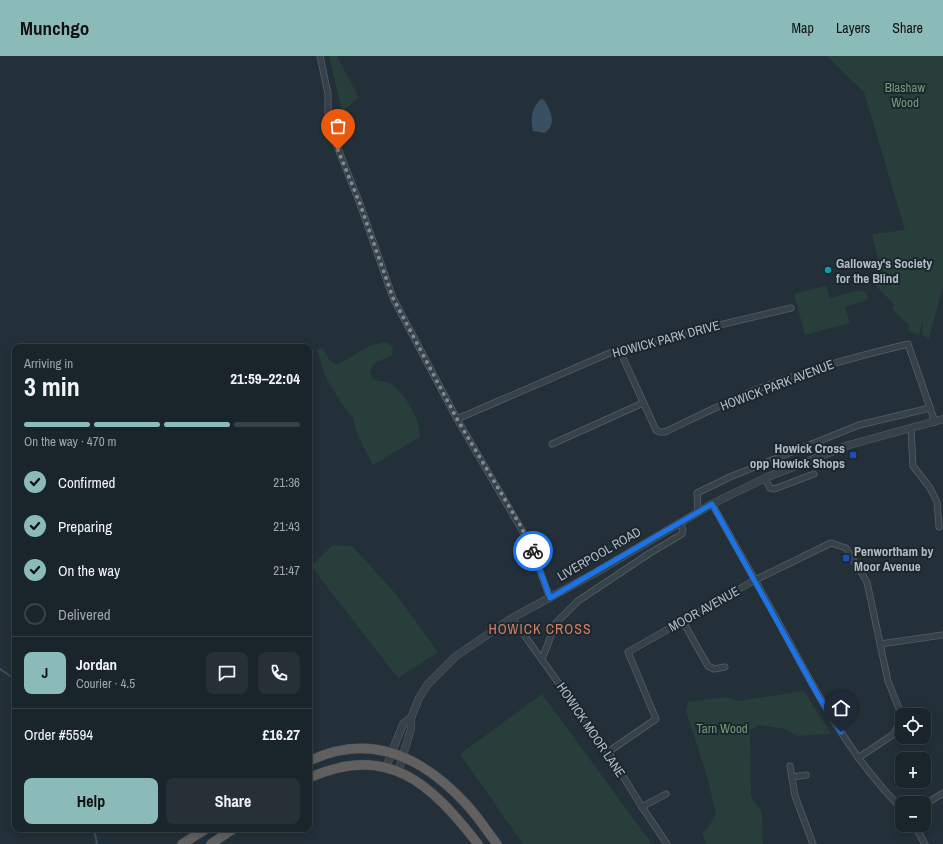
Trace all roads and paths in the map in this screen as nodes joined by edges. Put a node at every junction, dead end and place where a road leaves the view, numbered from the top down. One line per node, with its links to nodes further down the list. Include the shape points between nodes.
1 (320, 56): 6 (street, via 328,94 328,123 393,298)
2 (791, 308): 3 (street, HOWICK PARK DRIVE)
3 (619, 349): 4 (street, HOWICK PARK AVENUE); 6 (street, HOWICK PARK DRIVE)
4 (643, 403): 5 (street, HOWICK PARK AVENUE, via 656,430 665,432 740,396 810,370 908,344); 10 (street)
5 (930, 408): 8 (street, HOWICK PARK AVENUE); 15 (street, via 859,425 730,477 697,493)
6 (457, 419): 19 (street, via 530,544)
7 (943, 420): 8 (street, LIVERPOOL ROAD)
8 (935, 422): 9 (street, LIVERPOOL ROAD)
9 (911, 429): 12 (street, LIVERPOOL ROAD, via 849,445); 14 (street, via 913,466 930,488)
10 (552, 444)
11 (814, 474): 12 (street, via 774,489 770,488)
12 (764, 478): 13 (street, LIVERPOOL ROAD)
13 (712, 504): 15 (street, LIVERPOOL ROAD); 18 (street)
14 (940, 509): 17 (street)
15 (698, 512): 16 (street, LIVERPOOL ROAD)
16 (680, 523): 19 (street, LIVERPOOL ROAD); 24 (street, LIVERPOOL ROAD, via 682,534 578,601 556,623)
17 (939, 527)
18 (755, 580): 21 (street, MOOR AVENUE); 23 (street, MOOR AVENUE, via 831,543 846,548 867,582); 32 (street, via 819,697)
19 (550, 598): 20 (street, LIVERPOOL ROAD)
20 (512, 618): 24 (street, HOWICK MOOR LANE); 27 (street, LIVERPOOL ROAD, via 445,665 419,698)
21 (682, 620): 25 (street, via 708,666 714,669); 30 (street, MOOR AVENUE, via 628,652 656,719)
22 (943, 635): 23 (street)
23 (880, 644): 26 (street, MOOR AVENUE, via 888,681)
24 (542, 659): 30 (street, HOWICK MOOR LANE)
25 (725, 667)
26 (898, 708)
27 (411, 718): 29 (street, LIVERPOOL ROAD, via 403,724); 31 (street, LIVERPOOL ROAD)
28 (894, 734): 32 (street)
29 (391, 752): 31 (highway); 33 (highway, via 366,748 345,749); 35 (street, LIVERPOOL ROAD)
30 (608, 752): 44 (street, HOWICK MOOR LANE)
31 (404, 756): 36 (street, LIVERPOOL ROAD); 51 (highway, via 438,776 468,805)
32 (858, 758): 43 (street)
33 (312, 759)
34 (790, 766): 39 (street)
35 (386, 767): 36 (highway); 38 (highway, via 346,765)
36 (398, 772): 50 (highway, via 415,779 454,813)
37 (806, 775): 39 (street)
38 (312, 777)
39 (792, 777): 53 (street, via 795,796)
40 (943, 793): 42 (street)
41 (666, 794): 44 (street)
42 (931, 801)
43 (895, 802)
44 (642, 807): 52 (street, HOWICK MOOR LANE)
45 (201, 832): 48 (highway)
46 (229, 832): 49 (highway)
47 (918, 832): 54 (street)
48 (182, 844)
49 (211, 844)
50 (478, 844)
51 (497, 844)
52 (667, 844)
53 (813, 844)
54 (925, 844)

